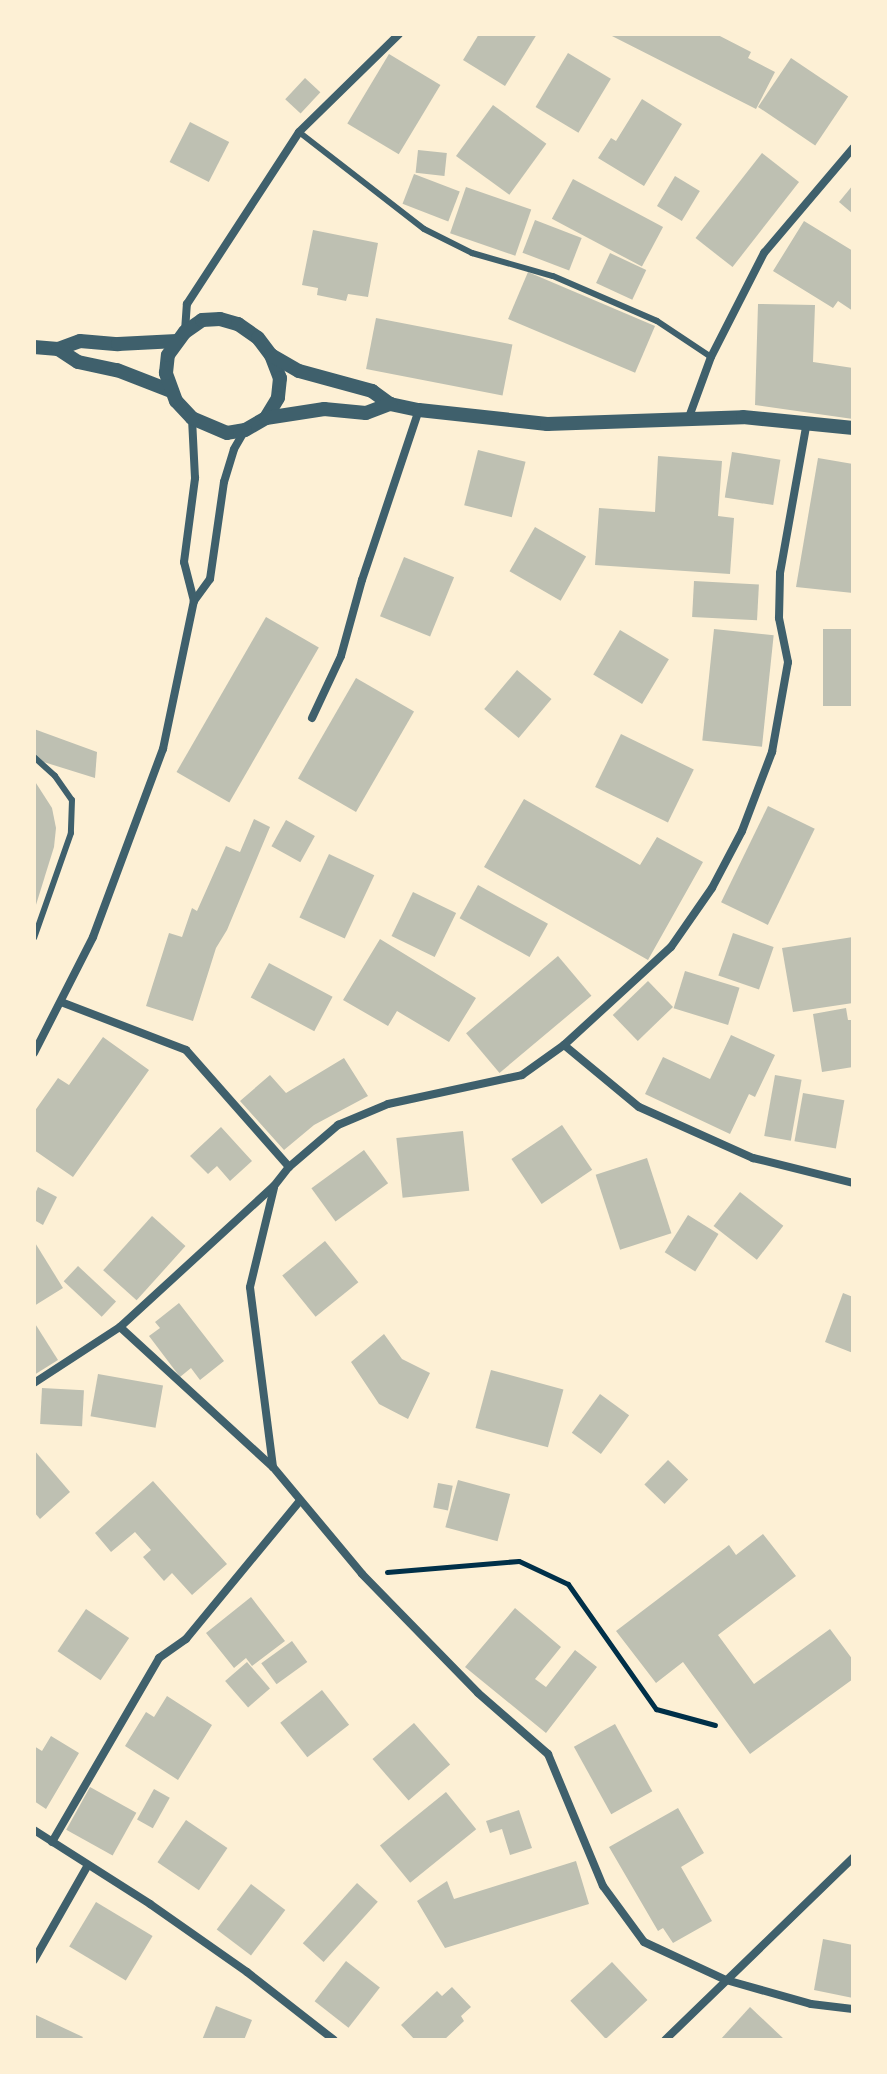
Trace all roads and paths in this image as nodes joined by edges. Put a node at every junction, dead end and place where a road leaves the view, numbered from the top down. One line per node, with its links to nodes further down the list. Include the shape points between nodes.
1 (399, 34): 2 (street)
2 (299, 132): 4 (street, via 187,304); 8 (lane, via 424,229 472,253 553,276 657,321)
3 (853, 148): 8 (street, via 764,253)
4 (181, 336): 6 (street, via 118,344 80,341); 7 (street, via 202,320 220,319 258,338); 9 (street, via 168,355)
5 (34, 347): 6 (street)
6 (58, 349): 9 (street, via 78,362)
7 (271, 355): 10 (street, via 319,379 372,391); 14 (street, via 280,378 278,398)
8 (711, 357): 12 (street)
9 (171, 391): 13 (street)
10 (390, 404): 11 (street); 14 (street, via 366,413 324,409)
11 (419, 410): 12 (street, via 547,424); 19 (street, via 341,656)
12 (689, 417): 15 (street)
13 (192, 418): 17 (street, via 227,433); 18 (street, via 195,478 184,562)
14 (266, 418): 17 (street)
15 (807, 422): 16 (street); 23 (street, via 780,573 779,618 788,662 772,752 742,831 712,888 671,947)
16 (853, 428)
17 (245, 430): 18 (street, via 224,482 210,579)
18 (194, 601): 22 (street, via 186,653 149,792 93,937)
19 (312, 718)
20 (34, 757): 21 (lane, via 72,800 71,833)
21 (34, 938)
22 (61, 1002): 24 (street); 25 (street, via 186,1050)
23 (564, 1045): 25 (street, via 522,1075 388,1104 338,1125); 26 (street, via 639,1107 753,1158)
24 (34, 1053)
25 (289, 1167): 27 (street)
26 (853, 1183)
27 (274, 1186): 28 (street); 30 (street, via 250,1287)
28 (120, 1327): 29 (street); 30 (street)
29 (34, 1383)
30 (273, 1467): 31 (street)
31 (299, 1502): 32 (street); 35 (street, via 186,1639 159,1658)
32 (362, 1574): 33 (path, via 519,1561 568,1584 656,1709); 39 (street, via 478,1693 548,1754 603,1886 644,1942)
33 (715, 1725)
34 (34, 1830): 35 (street)
35 (52, 1842): 37 (street)
36 (853, 1858): 39 (street)
37 (88, 1865): 38 (street); 41 (street, via 247,1972)
38 (34, 1960)
39 (726, 1980): 40 (street, via 811,2004); 42 (street)
40 (853, 2009)
41 (334, 2040)
42 (665, 2040)

